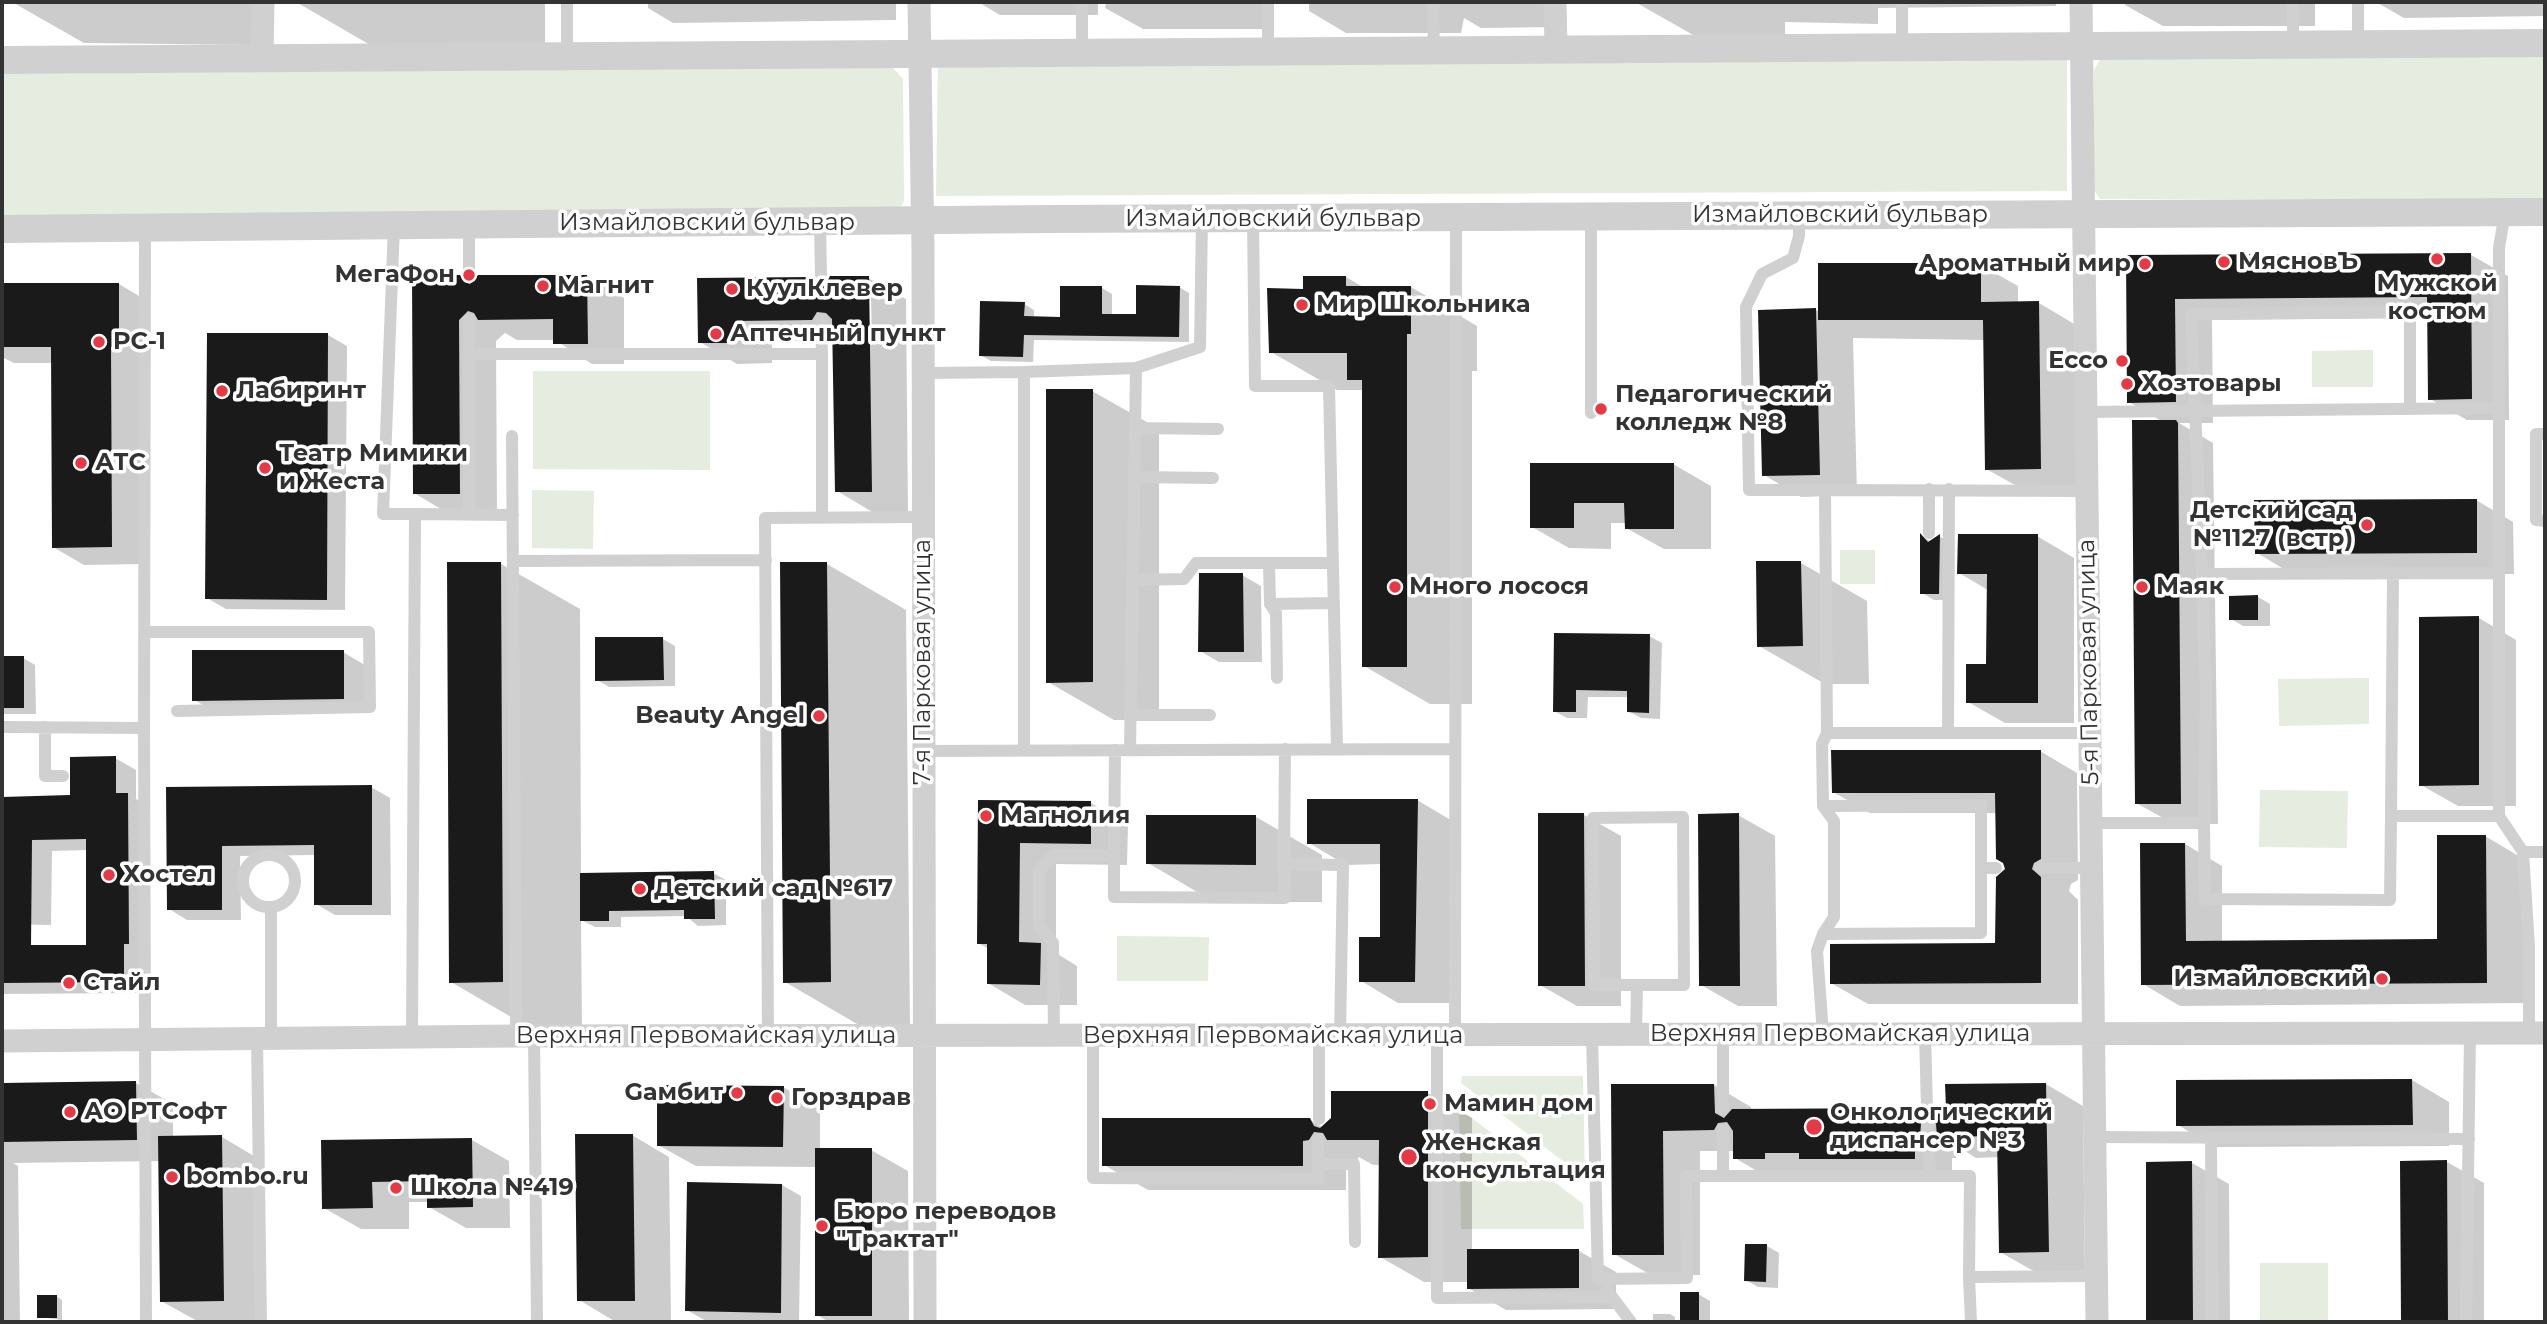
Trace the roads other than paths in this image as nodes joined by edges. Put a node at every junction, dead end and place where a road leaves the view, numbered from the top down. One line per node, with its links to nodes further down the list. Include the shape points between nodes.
1 (262, 2): 23 (street)
2 (567, 2): 22 (lane)
3 (919, 2): 20 (street, 7-я Парковая улица)
4 (1082, 2): 21 (lane)
5 (1268, 2): 19 (lane)
6 (1433, 2): 18 (lane)
7 (1555, 2): 17 (street)
8 (1902, 2): 15 (lane)
9 (2081, 2): 16 (street, 5-я Парковая улица)
10 (2293, 2): 13 (lane)
11 (2358, 2): 14 (lane)
12 (2545, 43): 14 (street)
13 (2293, 45): 14 (street); 16 (street)
14 (2358, 45)
15 (1902, 46): 16 (street); 17 (street)
16 (2082, 46): 27 (street, 5-я Парковая улица)
17 (1556, 48): 18 (street)
18 (1434, 50): 19 (street)
19 (1268, 51): 21 (street)
20 (919, 52): 21 (street); 22 (street); 33 (street, 7-я Парковая улица)
21 (1082, 52)
22 (567, 55): 23 (street)
23 (262, 57): 24 (street)
24 (2, 60)
25 (2505, 212): 26 (street, Измайловский бульвар); 27 (street, Измайловский бульвар); 48 (lane, via 2499,248)
26 (2545, 212)
27 (2083, 213): 28 (street, Измайловский бульвар); 51 (street, 5-я Парковая улица)
28 (1799, 215): 29 (street, Измайловский бульвар); 61 (lane, via 1793,258 1762,274 1746,307 1749,489)
29 (1591, 217): 32 (street, Измайловский бульвар); 52 (lane)
30 (1202, 219): 31 (street, Измайловский бульвар); 33 (street, Измайловский бульвар); 45 (lane, via 1200,347)
31 (1253, 219): 32 (street, Измайловский бульвар); 73 (lane, via 1255,386 1329,386)
32 (1456, 219): 92 (lane)
33 (922, 221): 34 (street, Измайловский бульвар); 47 (street, 7-я Парковая улица)
34 (820, 222): 36 (street, Измайловский бульвар); 40 (lane)
35 (394, 225): 36 (street, Измайловский бульвар); 37 (street, Измайловский бульвар); 63 (lane, via 383,514)
36 (469, 225): 39 (lane)
37 (145, 228): 38 (street, Измайловский бульвар); 80 (lane)
38 (2, 229)
39 (469, 275)
40 (821, 276)
41 (469, 320): 43 (lane)
42 (821, 320): 44 (lane)
43 (470, 354): 44 (lane); 64 (lane)
44 (822, 355): 67 (lane)
45 (1136, 368): 46 (lane); 53 (lane)
46 (1024, 372): 47 (lane); 93 (lane)
47 (923, 373): 66 (street, 7-я Парковая улица)
48 (2498, 408): 49 (lane); 76 (lane)
49 (2410, 409): 50 (lane); 50 (lane, via 2410,312 2191,314)
50 (2195, 411): 51 (lane); 74 (lane)
51 (2085, 412): 62 (street, 5-я Парковая улица)
52 (1591, 413)
53 (1135, 428): 54 (lane); 57 (lane)
54 (1218, 429)
55 (2545, 433): 68 (lane, via 2536,434 2536,520)
56 (512, 436): 65 (lane)
57 (1134, 477): 58 (lane); 77 (lane)
58 (1213, 478)
59 (1929, 489): 60 (lane); 61 (lane); 69 (lane)
60 (1949, 489): 62 (lane); 89 (lane)
61 (1825, 490): 88 (lane)
62 (2086, 491): 90 (street, 5-я Парковая улица)
63 (415, 514): 64 (lane); 128 (lane)
64 (469, 515): 65 (lane)
65 (513, 515): 71 (lane)
66 (922, 517): 67 (lane); 97 (street, 7-я Парковая улица)
67 (822, 518): 70 (lane, via 765,518)
68 (2545, 521)
69 (1929, 533)
70 (766, 560): 71 (lane); 125 (lane)
71 (513, 561): 124 (lane)
72 (1269, 563): 73 (lane); 77 (lane, via 1196,563 1184,579); 79 (lane)
73 (1333, 563): 78 (lane)
74 (2202, 573): 75 (lane); 103 (lane)
75 (2393, 573): 76 (lane); 100 (lane)
76 (2499, 573): 101 (lane)
77 (1132, 580): 83 (lane)
78 (1334, 603): 79 (lane); 96 (lane)
79 (1270, 604): 81 (lane, via 1276,613)
80 (145, 632): 82 (lane, via 369,632 370,707); 87 (lane)
81 (1277, 678)
82 (177, 710)
83 (1130, 715): 84 (lane); 95 (lane)
84 (1210, 715)
85 (2, 727): 86 (lane)
86 (45, 727): 87 (lane); 98 (lane, via 45,776)
87 (144, 728): 132 (lane)
88 (1827, 733): 89 (lane); 99 (lane, via 1822,744)
89 (1948, 733): 90 (lane)
90 (2090, 733): 102 (street, 5-я Парковая улица)
91 (1285, 749): 95 (lane); 96 (lane); 107 (lane)
92 (1454, 749): 96 (lane); 123 (lane)
93 (1024, 750): 94 (lane); 97 (lane)
94 (1115, 750): 95 (lane); 106 (lane)
95 (1130, 750)
96 (1337, 750)
97 (924, 751): 129 (street, 7-я Парковая улица)
98 (63, 776)
99 (1822, 806): 109 (lane, via 1980,805); 113 (lane, via 1834,821 1834,917)
100 (2390, 816): 101 (lane); 103 (lane, via 2390,900 2205,899)
101 (2499, 816): 104 (lane)
102 (2091, 823): 103 (lane); 108 (street, 5-я Парковая улица)
103 (2204, 823)
104 (2523, 852): 105 (lane); 116 (lane)
105 (2545, 852)
106 (1114, 856): 107 (lane, via 1114,897 1285,898); 126 (lane, via 1054,855 1039,870 1039,926 1053,943)
107 (1284, 864): 127 (lane, via 1343,865)
108 (2091, 867): 111 (lane); 121 (street, 5-я Парковая улица)
109 (1981, 868): 110 (lane); 113 (lane, via 1981,933)
110 (1996, 868)
111 (2041, 868)
112 (271, 908): 112 (lane, via 254,904 244,892 242,875 251,860 266,854 283,858 294,871 295,888 287,902); 131 (lane)
113 (1823, 934): 120 (lane, via 1817,951 1817,977)
114 (1637, 985): 114 (lane, via 1594,985 1593,813 1683,817 1684,985); 118 (lane)
115 (1925, 1033): 120 (street, Верхняя Первомайская улица); 121 (street, Верхняя Первомайская улица); 135 (lane)
116 (2537, 1033): 122 (street, Верхняя Первомайская улица)
117 (1592, 1034): 118 (street, Верхняя Первомайская улица); 123 (street, Верхняя Первомайская улица); 149 (lane)
118 (1636, 1034): 119 (street, Верхняя Первомайская улица)
119 (1723, 1034): 120 (street, Верхняя Первомайская улица); 134 (lane)
120 (1823, 1034)
121 (2093, 1034): 122 (street, Верхняя Первомайская улица); 139 (street, 5-я Парковая улица)
122 (2470, 1034): 141 (lane)
123 (1446, 1035): 127 (street, Верхняя Первомайская улица); 150 (lane, via 1437,1298)
124 (525, 1036): 125 (street, Верхняя Первомайская улица); 128 (street, Верхняя Первомайская улица); 153 (lane)
125 (768, 1036): 129 (street, Верхняя Первомайская улица)
126 (1054, 1036): 129 (street, Верхняя Первомайская улица); 130 (street, Верхняя Первомайская улица)
127 (1329, 1036): 130 (street, Верхняя Первомайская улица); 136 (lane)
128 (412, 1037): 131 (street, Верхняя Первомайская улица)
129 (926, 1037): 154 (street, 7-я Парковая улица)
130 (1093, 1037): 143 (lane, via 1093,1178 1318,1179)
131 (264, 1039): 132 (street, Верхняя Первомайская улица); 152 (lane)
132 (144, 1040): 133 (street, Верхняя Первомайская улица); 151 (lane)
133 (2, 1041)
134 (1723, 1108)
135 (1927, 1108)
136 (1319, 1119)
137 (1928, 1128): 145 (lane)
138 (1723, 1130): 144 (lane)
139 (2094, 1137): 140 (lane); 147 (street, 5-я Парковая улица)
140 (2211, 1138): 141 (lane); 158 (lane)
141 (2469, 1139): 159 (lane)
142 (1318, 1140): 143 (lane)
143 (1318, 1164): 146 (lane, via 1354,1164)
144 (1723, 1176): 145 (lane); 149 (lane, via 1686,1176 1687,1278)
145 (1930, 1176): 148 (lane, via 1970,1176)
146 (1355, 1242)
147 (2096, 1276): 148 (lane); 157 (street, 5-я Парковая улица)
148 (1969, 1277): 156 (lane)
149 (1598, 1279): 150 (lane)
150 (1612, 1297): 155 (lane)
151 (146, 1322)
152 (261, 1322)
153 (537, 1322)
154 (925, 1322)
155 (1631, 1322)
156 (1970, 1322)
157 (2097, 1322)
158 (2212, 1322)
159 (2466, 1322)

